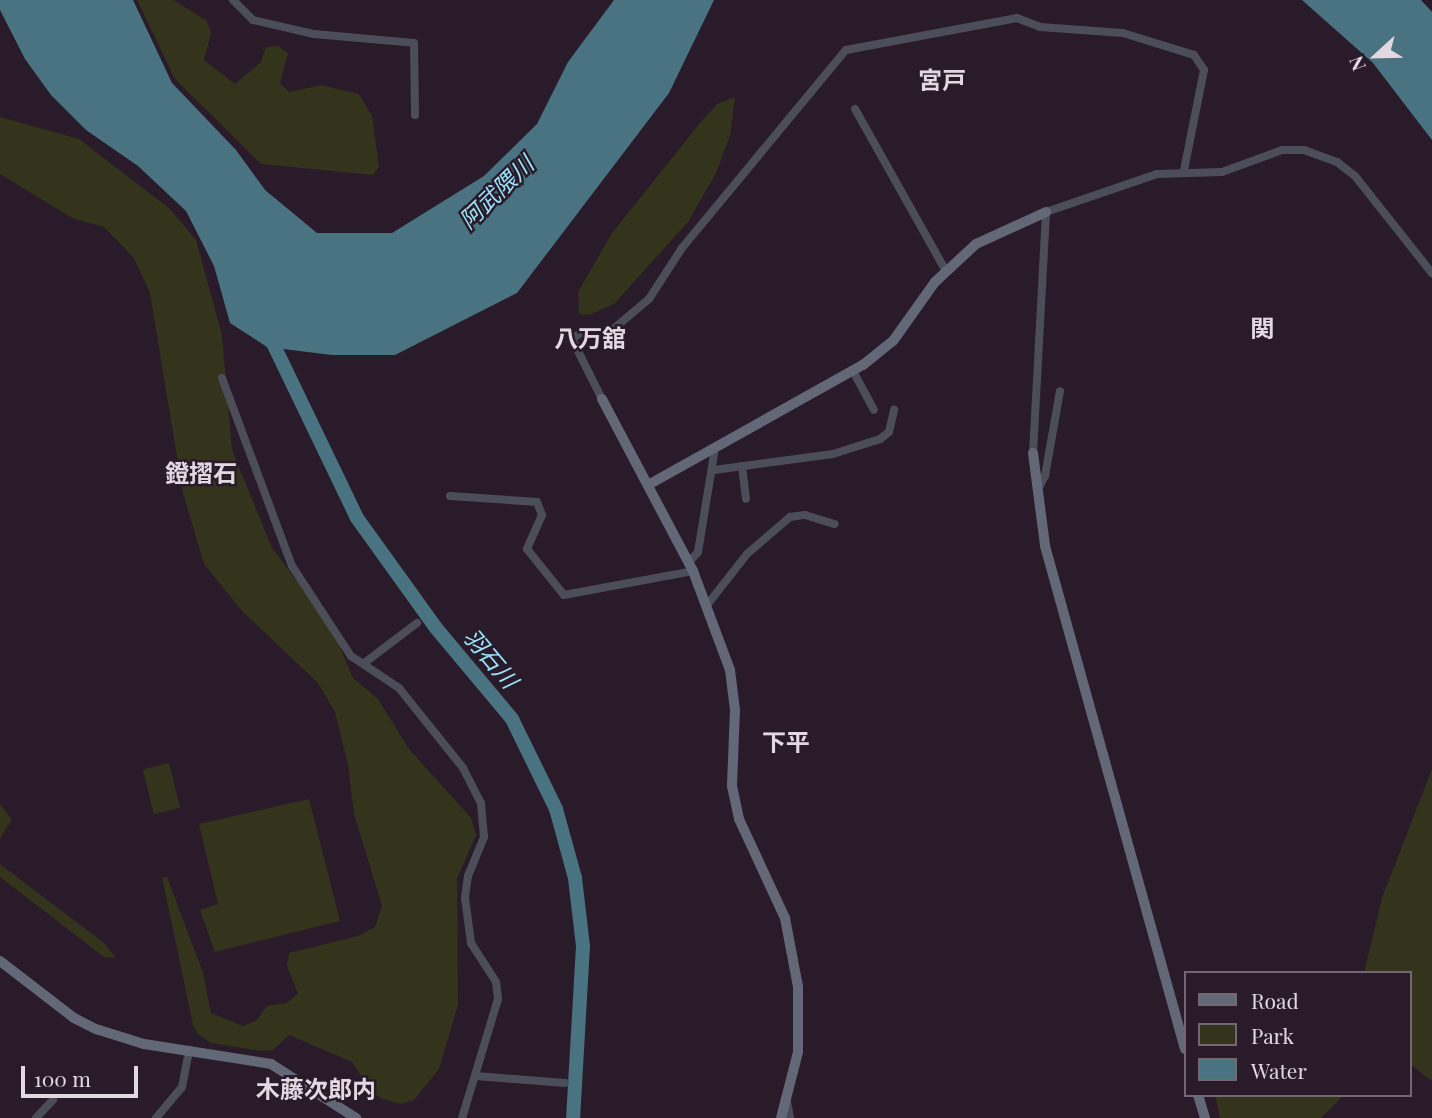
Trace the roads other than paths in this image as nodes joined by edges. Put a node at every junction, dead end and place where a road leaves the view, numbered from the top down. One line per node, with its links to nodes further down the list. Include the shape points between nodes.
1 (233, 0): 3 (street, via 253,20 314,34 414,43)
2 (855, 109): 6 (street)
3 (415, 115)
4 (1184, 170): 11 (street, via 1204,70 1194,55 1123,33 1040,27 1017,18 846,50 682,248 649,299 612,330 583,331 572,340)
5 (1046, 212): 6 (street, via 991,233); 7 (street, via 1157,174 1222,172 1282,150 1304,150 1328,157 1355,176); 15 (street)
6 (946, 271): 8 (street, via 893,341)
7 (1432, 273)
8 (853, 371): 12 (street); 14 (street)
9 (222, 378): 26 (street, via 292,566 351,656)
10 (1060, 391): 19 (street, via 1045,476)
11 (602, 399): 18 (street)
12 (874, 410)
13 (894, 410): 16 (street, via 889,432 880,439 833,454)
14 (715, 448): 17 (street); 18 (street)
15 (1033, 453): 19 (street)
16 (741, 466): 17 (street); 21 (street)
17 (713, 470): 23 (street, via 698,552)
18 (648, 485): 23 (street)
19 (1036, 494): 28 (street, via 1045,546)
20 (450, 496): 23 (street, via 537,502 542,515 527,549 564,595)
21 (746, 499)
22 (835, 524): 24 (street, via 805,515 790,517 747,554)
23 (691, 566): 24 (street)
24 (707, 605): 34 (street, via 733,687 732,786 739,819 772,884 792,944 800,1034)
25 (417, 624): 26 (street)
26 (363, 664): 30 (street, via 399,688 418,711 463,768 483,813 484,837 468,876 465,898 471,943 496,982 498,999)
27 (0, 961): 29 (street, via 74,1018 96,1029 144,1044)
28 (1184, 1045)
29 (189, 1050): 35 (street, via 182,1087); 37 (street, via 271,1064)
30 (476, 1076): 31 (street); 38 (street)
31 (565, 1083)
32 (1199, 1097): 41 (street)
33 (53, 1100): 36 (street)
34 (788, 1101): 39 (street); 40 (street)
35 (161, 1116)
36 (36, 1118)
37 (356, 1118)
38 (462, 1118)
39 (781, 1118)
40 (790, 1118)
41 (1205, 1118)

